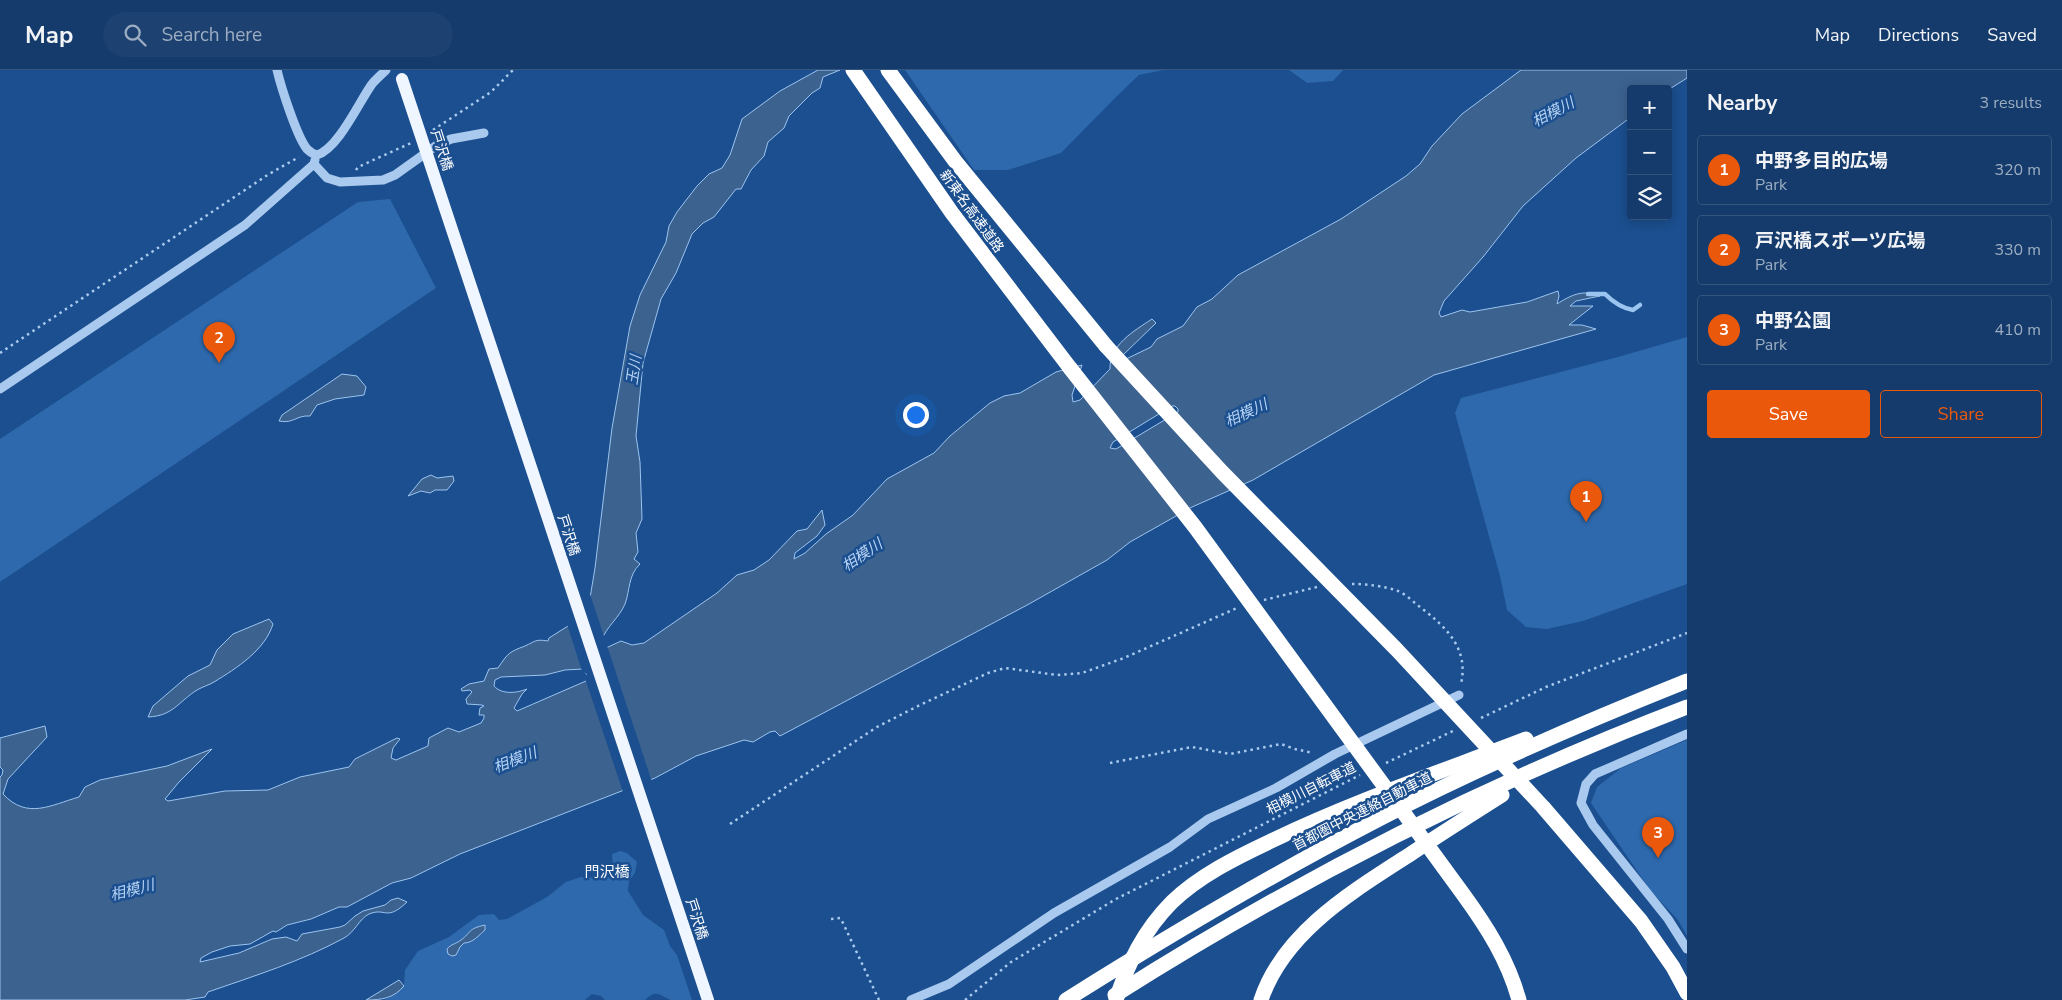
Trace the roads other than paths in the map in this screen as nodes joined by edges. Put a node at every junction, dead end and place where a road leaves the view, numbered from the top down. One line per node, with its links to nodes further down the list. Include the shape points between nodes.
1 (277, 70): 7 (street, via 304,145)
2 (386, 70): 7 (street, via 373,83 335,141 327,150)
3 (853, 70): 24 (highway, 新東名高速道路, bridge, via 952,213 1195,527 1468,902 1497,946)
4 (888, 70): 17 (highway, 新東名高速道路, bridge, via 955,161 1106,346 1222,472 1397,650 1544,807 1641,921)
5 (402, 79): 18 (main road, 戸沢橋, bridge)
6 (484, 133): 8 (street, via 451,139 383,180 340,182 327,178)
7 (313, 153): 8 (street)
8 (314, 164): 9 (street, via 245,225)
9 (0, 389)
10 (1687, 676): 22 (highway, bridge, via 1368,798 1221,867 1173,901 1150,927 1135,952)
11 (1687, 681): 20 (highway, 首都圏中央連絡自動車道, bridge, via 1538,743 1377,820 1263,882)
12 (1459, 695): 19 (street, via 1208,819 1170,847 1054,913 949,984)
13 (1687, 707): 15 (highway)
14 (1687, 734): 16 (street, via 1595,774 1581,796 1583,810 1668,919)
15 (1550, 764): 21 (highway, bridge, via 1387,841 1271,902); 23 (highway, bridge, via 1340,902 1287,954)
16 (1687, 949)
17 (1687, 993)
18 (708, 1000)
19 (911, 1000)
20 (1066, 1000)
21 (1107, 1000)
22 (1116, 1000)
23 (1261, 1000)
24 (1519, 1000)

